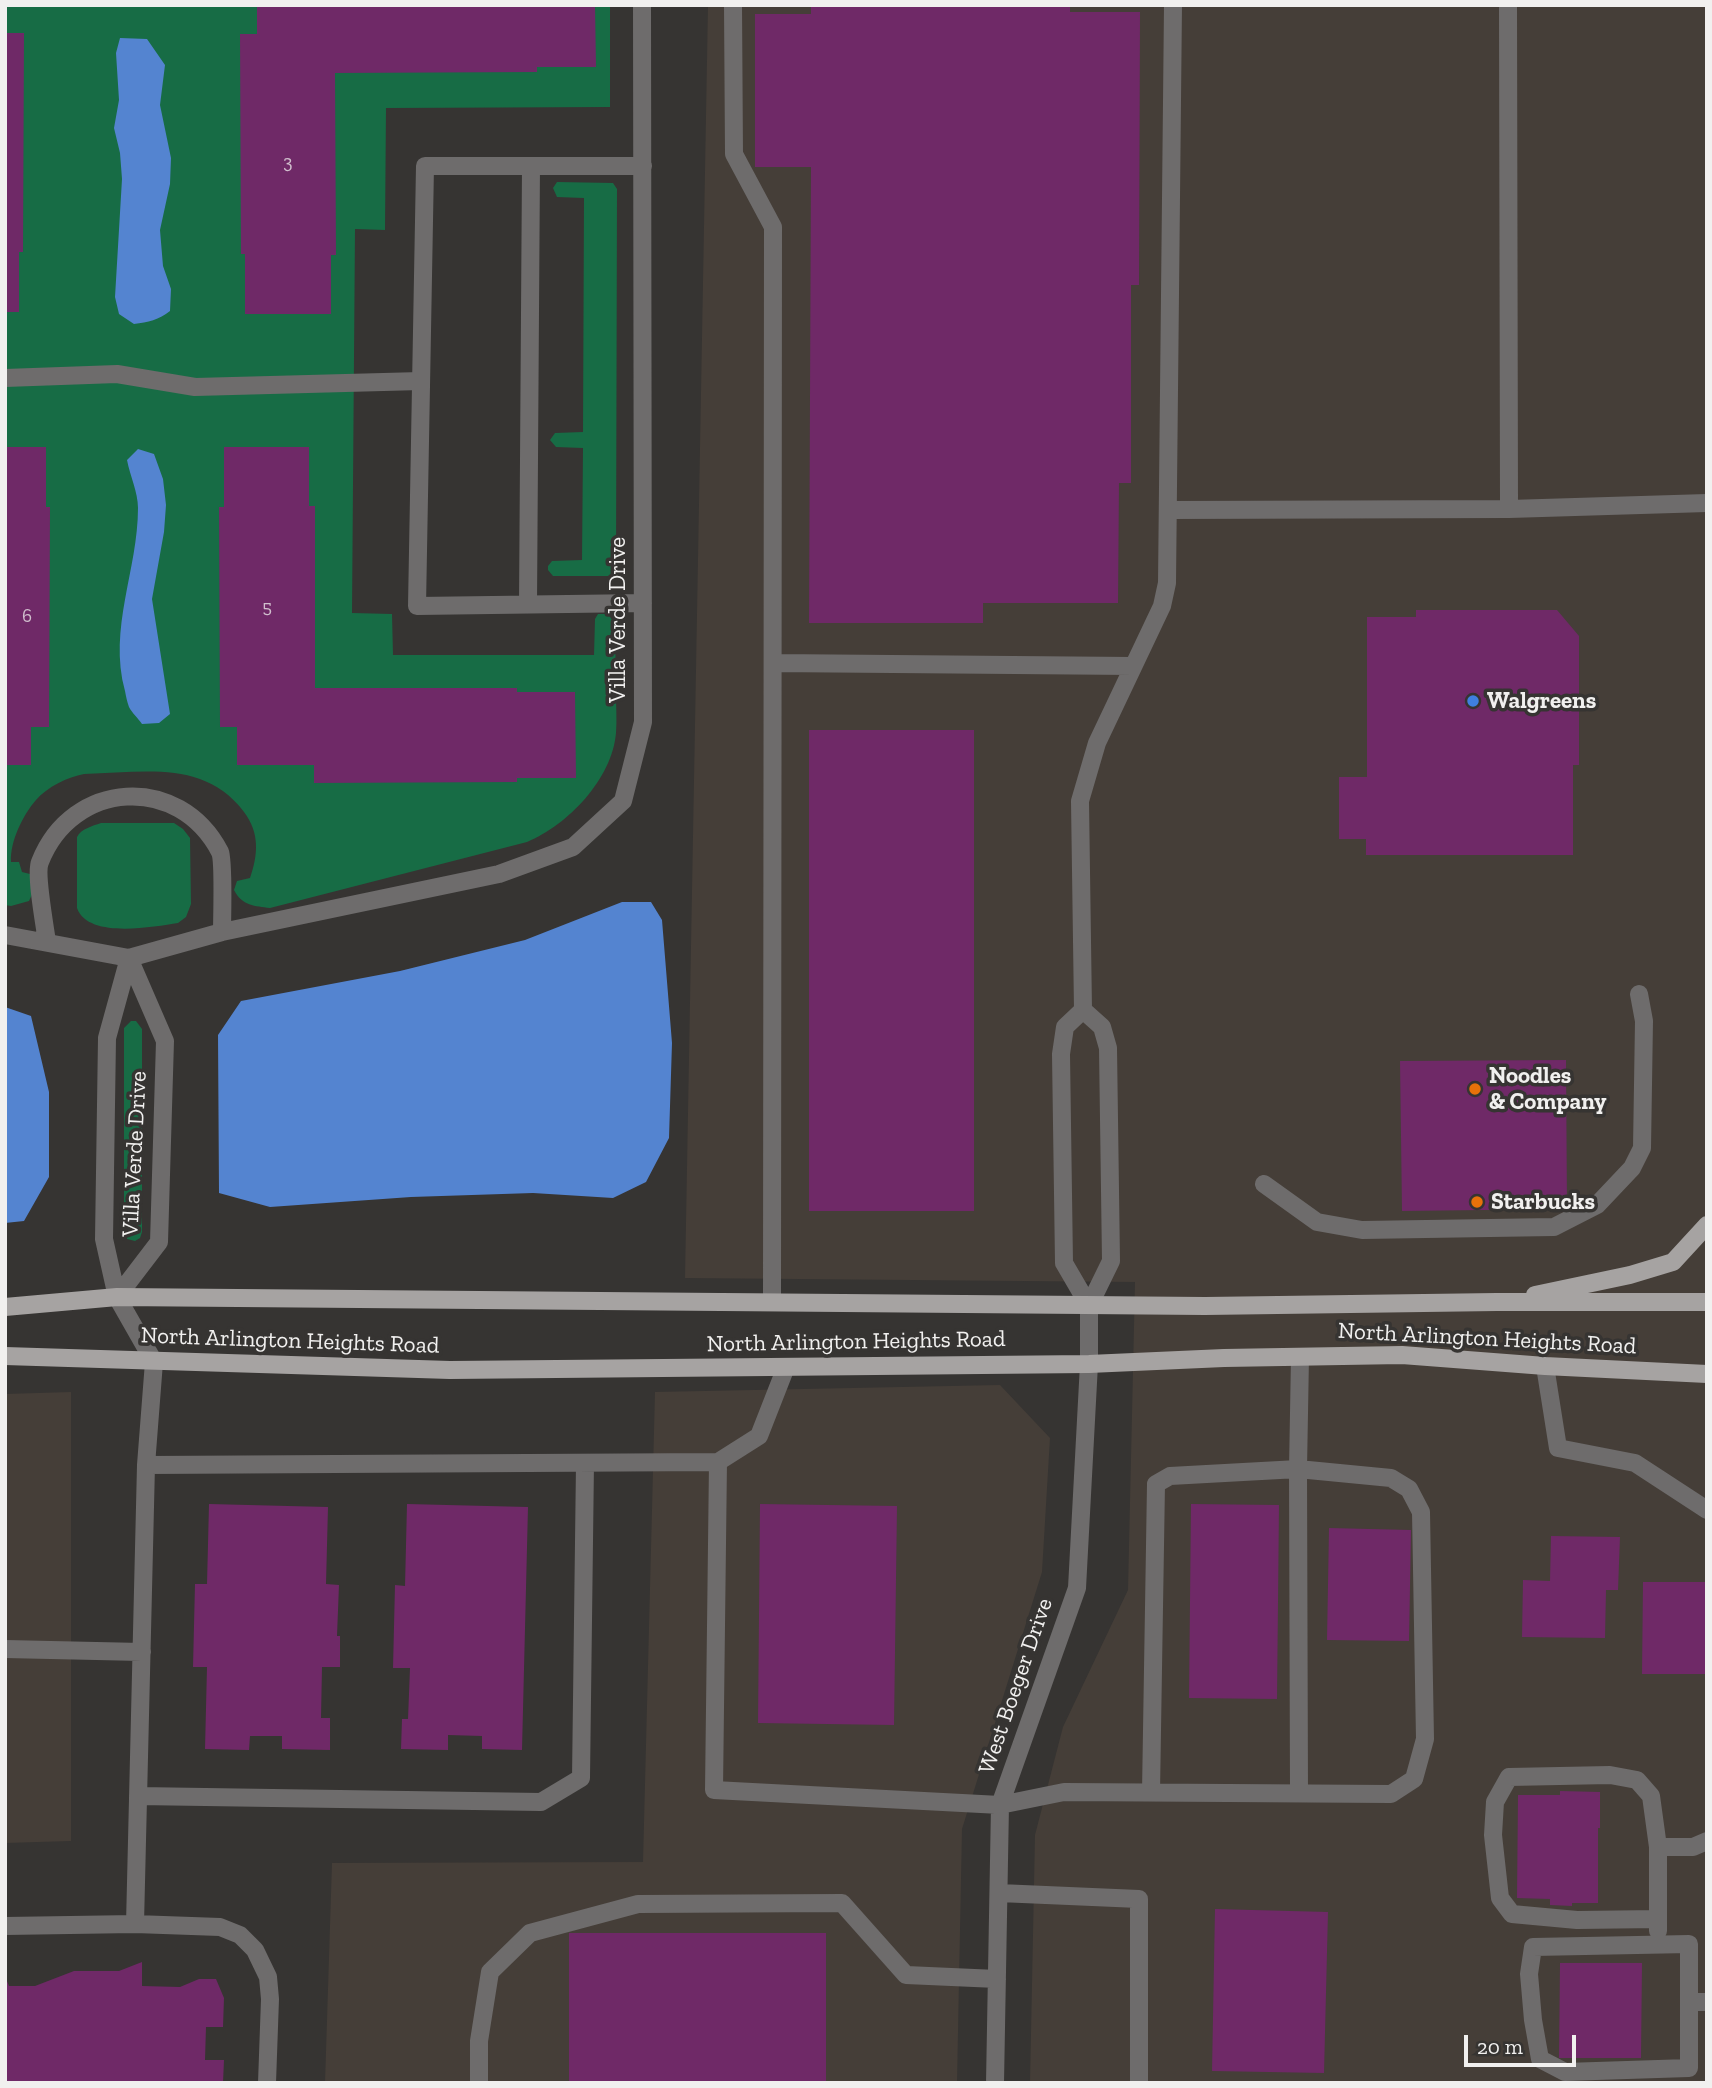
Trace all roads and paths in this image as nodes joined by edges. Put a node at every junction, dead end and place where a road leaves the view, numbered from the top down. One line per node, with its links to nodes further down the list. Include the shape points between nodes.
1 (642, 5): 6 (street, Villa Verde Drive)
2 (733, 5): 14 (street, via 734,154 773,227)
3 (1173, 5): 11 (street)
4 (1508, 5): 10 (street)
5 (531, 166): 6 (street); 8 (street, via 425,166); 13 (street)
6 (643, 166): 12 (street, Villa Verde Drive)
7 (5, 378): 8 (street, via 117,374 195,387)
8 (421, 381): 13 (street, via 417,606)
9 (1707, 503): 10 (street)
10 (1509, 509): 11 (street)
11 (1168, 510): 15 (street, via 1167,583 1162,606)
12 (643, 603): 13 (street); 16 (street, Villa Verde Drive, via 643,722 623,801 573,847 499,874)
13 (528, 604)
14 (773, 663): 15 (street); 25 (street)
15 (1133, 666): 21 (street, via 1097,743 1080,801)
16 (222, 932): 18 (street, via 222,855 199,822 166,801 126,796 88,806 57,830 38,865); 19 (street, Villa Verde Drive)
17 (5, 935): 18 (street, Villa Verde Drive)
18 (47, 942): 19 (street, Villa Verde Drive)
19 (129, 958): 24 (street, Villa Verde Drive, via 107,1038 104,1240); 24 (street, Villa Verde Drive, via 165,1041 159,1242)
20 (1639, 993): 22 (street, via 1644,1021 1642,1148 1632,1168 1597,1205 1554,1227 1362,1230 1317,1222)
21 (1083, 1010): 28 (street, via 1102,1027 1108,1048 1111,1261); 28 (street, via 1065,1027 1061,1054 1064,1263)
22 (1264, 1184)
23 (1707, 1225): 26 (main road, via 1673,1262)
24 (117, 1297): 25 (main road, North Arlington Heights Road); 29 (main road, North Arlington Heights Road); 32 (street)
25 (772, 1301): 28 (main road, North Arlington Heights Road)
26 (1497, 1302): 27 (main road, North Arlington Heights Road); 28 (main road, North Arlington Heights Road)
27 (1707, 1302)
28 (1089, 1306): 33 (street, West Boeger Drive)
29 (5, 1307)
30 (5, 1356): 32 (main road, North Arlington Heights Road)
31 (1300, 1357): 33 (main road, North Arlington Heights Road); 34 (main road, North Arlington Heights Road, via 1402,1355); 40 (street)
32 (154, 1362): 35 (main road, North Arlington Heights Road, via 450,1370); 39 (street)
33 (1089, 1364): 35 (main road, North Arlington Heights Road); 47 (street, West Boeger Drive, via 1077,1588)
34 (1545, 1366): 36 (main road, North Arlington Heights Road); 41 (street, via 1558,1448 1635,1463)
35 (786, 1367): 37 (street, via 759,1436)
36 (1707, 1374)
37 (718, 1462): 38 (street); 47 (street, via 714,1790)
38 (585, 1463): 39 (street); 46 (street, via 581,1778 541,1802)
39 (146, 1465): 43 (street)
40 (1298, 1469): 44 (street, via 1170,1476 1156,1485); 45 (street); 45 (street, via 1391,1478 1409,1489 1421,1512 1425,1739 1413,1779 1391,1794)
41 (1707, 1510)
42 (5, 1649): 43 (street)
43 (142, 1652): 46 (street)
44 (1150, 1792): 45 (street); 47 (street, via 1064,1792)
45 (1299, 1793)
46 (138, 1796): 52 (street)
47 (1000, 1805): 50 (street, West Boeger Drive)
48 (1658, 1847): 49 (street); 51 (street); 51 (street, via 1651,1796 1637,1780 1610,1774 1509,1777 1495,1802 1493,1835 1500,1898 1512,1914 1577,1920)
49 (1702, 1848)
50 (999, 1893): 55 (street, West Boeger Drive); 60 (street, via 1139,1899)
51 (1658, 1919): 54 (street)
52 (135, 1924): 53 (street); 57 (street, via 220,1927 240,1935 256,1950 268,1977 270,1999)
53 (5, 1926)
54 (1658, 1945): 56 (street, via 1689,1944); 56 (street, via 1534,1947 1529,1974 1540,2059 1565,2072 1689,2068)
55 (997, 1979): 58 (street, via 906,1975 842,1903 638,1904 530,1933 490,1972 479,2040); 59 (street, West Boeger Drive)
56 (1698, 2002)
57 (267, 2083)
58 (479, 2083)
59 (995, 2083)
60 (1139, 2083)

